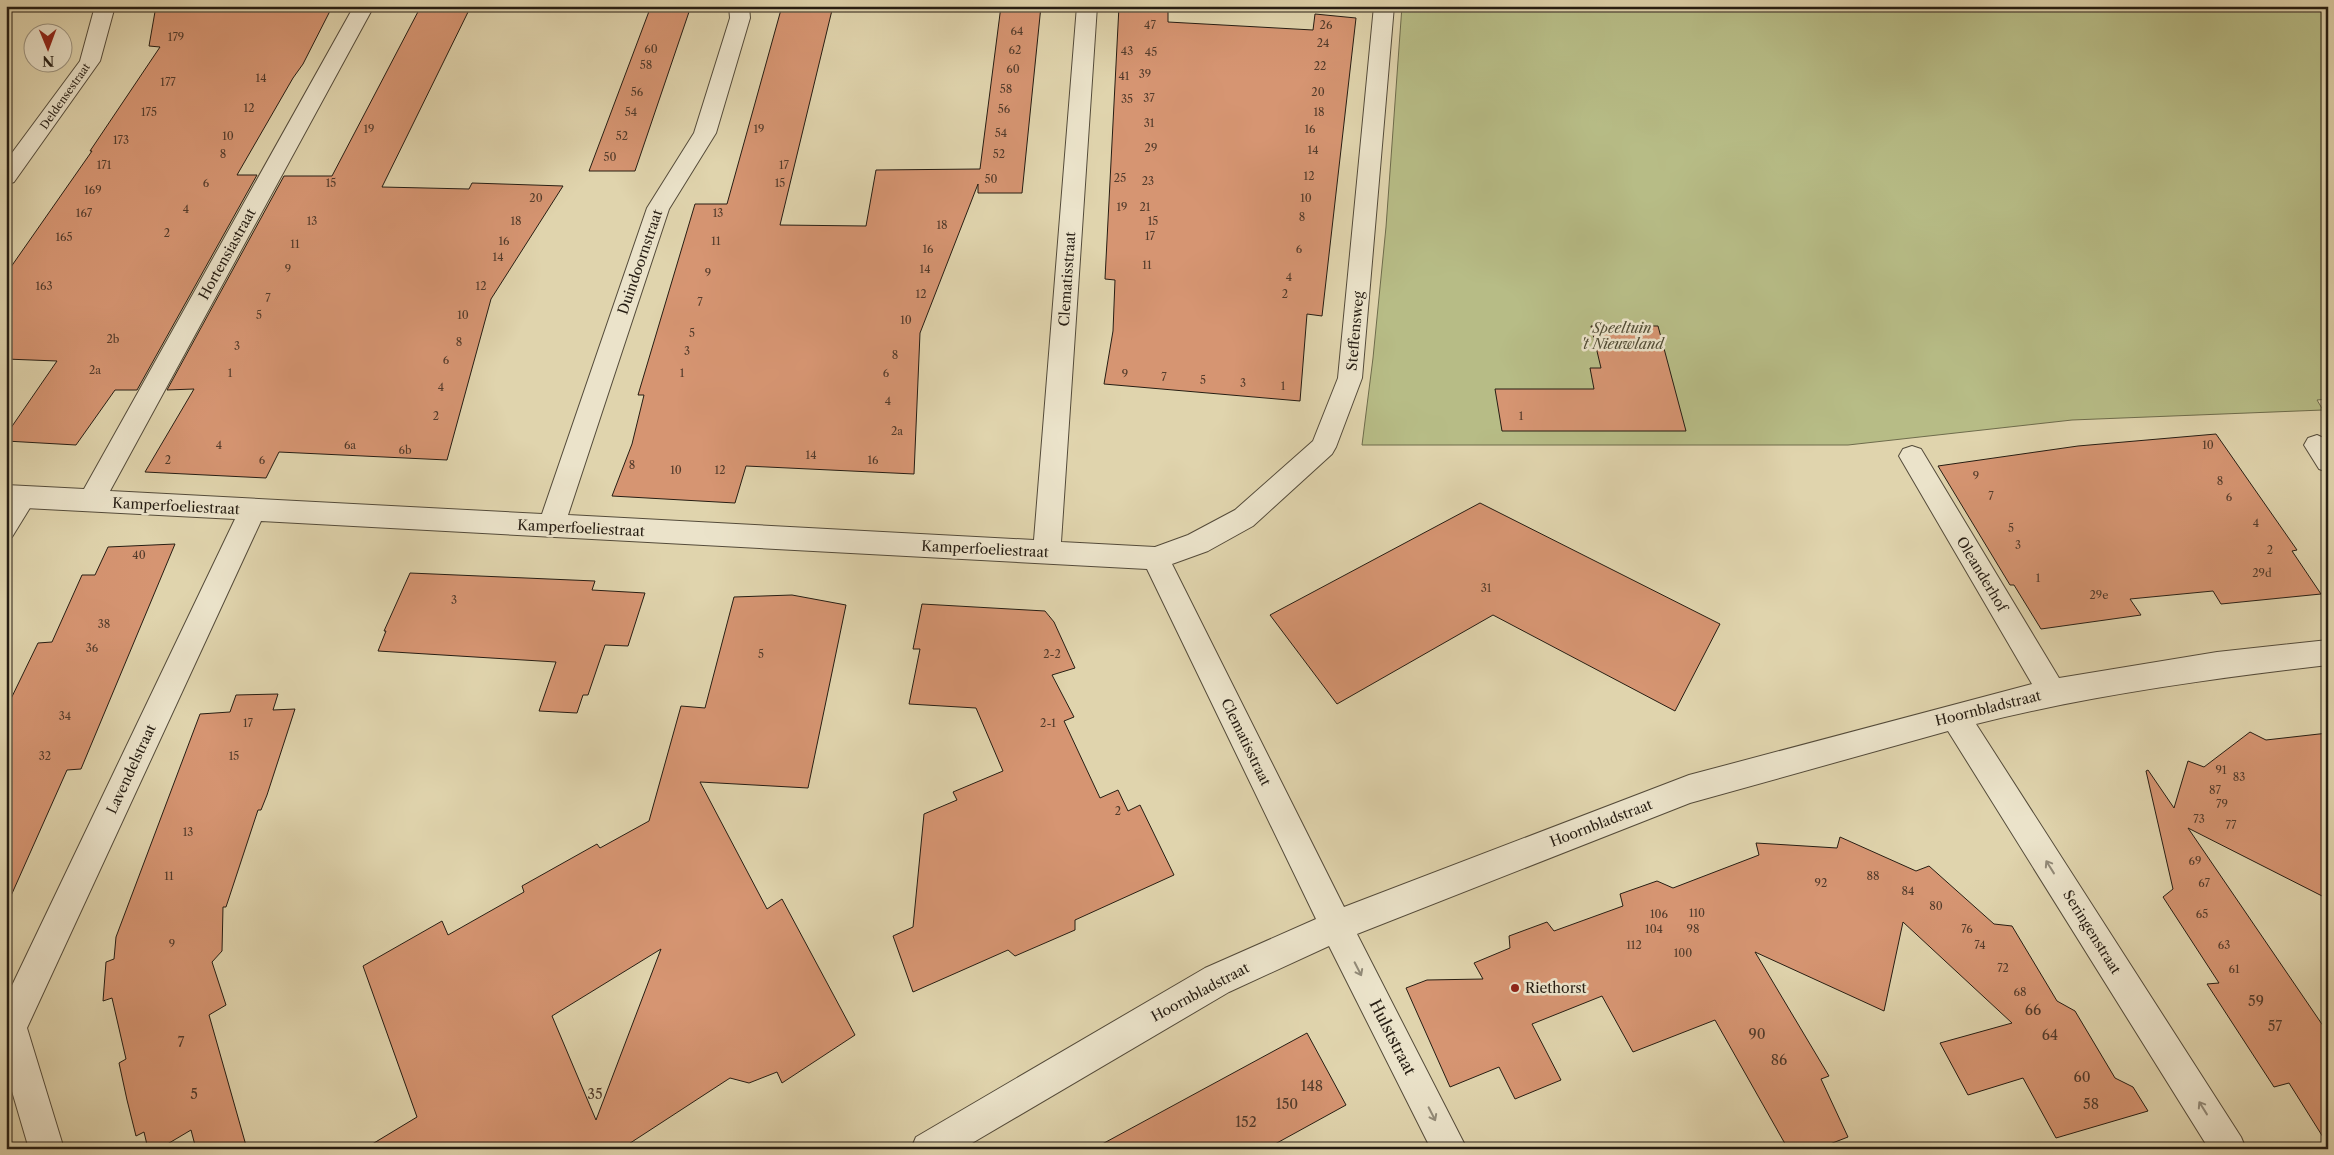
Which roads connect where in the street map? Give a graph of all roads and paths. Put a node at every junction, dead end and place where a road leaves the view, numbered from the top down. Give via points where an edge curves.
1 (105, 6) edge
2 (364, 6) edge
3 (738, 6) edge
4 (1087, 6) edge
5 (1384, 6) edge
6 (6, 177) edge
7 (1912, 456) dead end
8 (16, 497) edge
9 (91, 501) junction
10 (253, 510) junction
11 (551, 526) junction
12 (6, 532) edge
13 (1047, 553) junction
14 (1155, 558) junction
15 (2328, 652) edge
16 (2052, 692) junction
17 (1955, 716) junction
18 (1336, 926) junction
19 (8, 1032) edge
20 (47, 1149) edge
21 (928, 1149) edge
22 (1450, 1149) edge
23 (2229, 1149) edge

1 - 6 street, Deldensestraat via 86,70
2 - 9 street, Hortensiastraat
3 - 11 street, Duindoornstraat via 740,18 705,133 658,208
4 - 13 street, Clematisstraat
5 - 14 street, Steffensweg via 1350,378 1323,447 1244,518 1198,542
7 - 16 street, Oleanderhof
8 - 9 street, Kamperfoeliestraat
8 - 12 lane
9 - 10 street, Kamperfoeliestraat
10 - 11 street, Kamperfoeliestraat
10 - 19 street, Lavendelstraat
11 - 13 street, Kamperfoeliestraat
13 - 14 street, Kamperfoeliestraat
14 - 18 street, Clematisstraat
15 - 16 street, Hoornbladstraat via 2217,665
16 - 17 street, Hoornbladstraat
17 - 18 street, Hoornbladstraat via 1690,789
23 -> 17 street, Seringenstraat
18 - 21 street, Hoornbladstraat via 1216,980
18 -> 22 street, Hulststraat
19 - 20 street, Lavendelstraat

